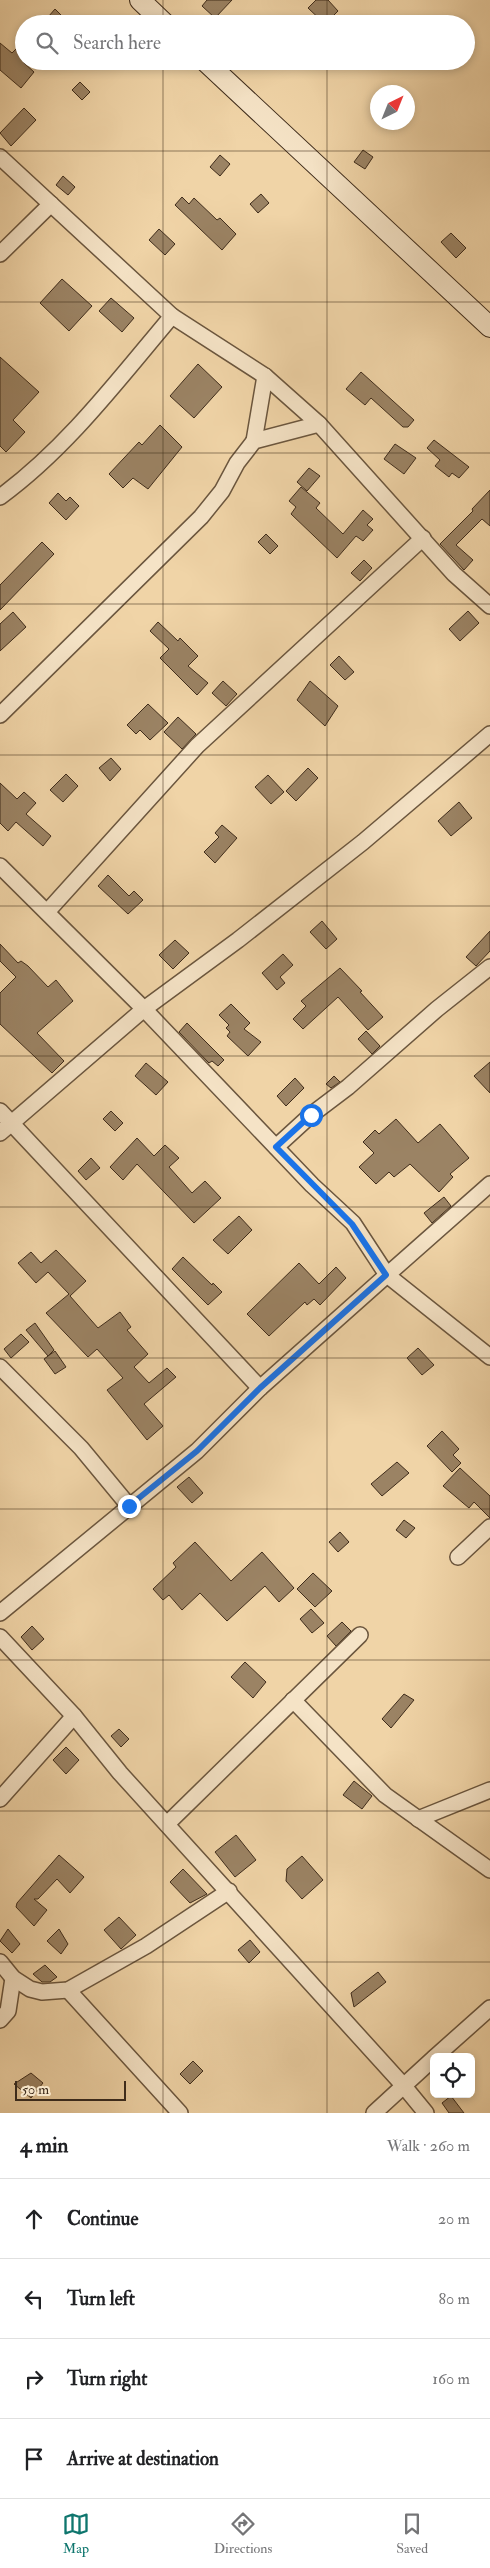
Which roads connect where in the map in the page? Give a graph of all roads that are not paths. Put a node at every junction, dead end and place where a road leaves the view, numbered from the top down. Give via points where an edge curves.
1 (140, 0) edge
2 (156, 15) edge
3 (216, 70) edge
4 (0, 157) edge
5 (51, 204) junction
6 (0, 254) edge
7 (172, 316) junction
8 (490, 327) edge
9 (266, 376) junction
10 (319, 424) junction
11 (254, 441) junction
12 (0, 498) edge
13 (423, 538) junction
14 (490, 606) edge
15 (0, 715) edge
16 (490, 734) edge
17 (0, 866) edge
18 (47, 912) junction
19 (490, 967) edge
20 (144, 1009) junction
21 (0, 1111) edge
22 (6, 1128) edge
23 (276, 1147) junction
24 (490, 1184) edge
25 (386, 1275) junction
26 (490, 1357) edge
27 (0, 1367) edge
28 (260, 1388) junction
29 (129, 1506) junction
30 (490, 1527) edge
31 (458, 1557) dead end
32 (0, 1613) edge
33 (360, 1635) dead end
34 (0, 1636) edge
35 (293, 1700) junction
36 (74, 1716) junction
37 (490, 1790) edge
38 (0, 1799) edge
39 (418, 1819) junction
40 (167, 1824) junction
41 (490, 1870) edge
42 (229, 1891) junction
43 (0, 1962) edge
44 (13, 1978) junction
45 (68, 1990) junction
46 (490, 2008) edge
47 (0, 2020) edge
48 (439, 2053) edge
49 (430, 2061) edge
50 (403, 2085) junction
51 (180, 2113) edge
52 (374, 2113) edge
53 (426, 2113) edge

1 - 2 street
3 - 8 street
4 - 5 street
5 - 6 street
5 - 7 street
7 - 9 street
7 - 12 street via 75,430 30,475
9 - 10 street
9 - 11 street
10 - 11 street
10 - 13 street
11 - 15 street via 222,491 200,517
13 - 14 street via 454,574
13 - 18 street via 196,746
16 - 20 street via 356,848
17 - 18 street
18 - 20 street
19 - 23 street
20 - 22 street
20 - 23 street
21 - 22 street
22 - 28 street
23 - 25 street via 352,1224
24 - 25 street
25 - 26 street
25 - 28 street
27 - 29 street via 81,1448
28 - 29 street via 197,1451
29 - 32 street
30 - 31 street
33 - 35 street
34 - 36 street
35 - 39 street via 385,1795
35 - 40 street
36 - 38 street
36 - 40 street
37 - 39 street
39 - 41 street
40 - 42 street
42 - 45 street via 146,1946
42 - 50 street
43 - 44 street
44 - 45 street via 30,1989 42,1992
44 - 47 street via 8,2011
45 - 51 street
46 - 48 street
49 - 50 street
50 - 52 street
50 - 53 street

